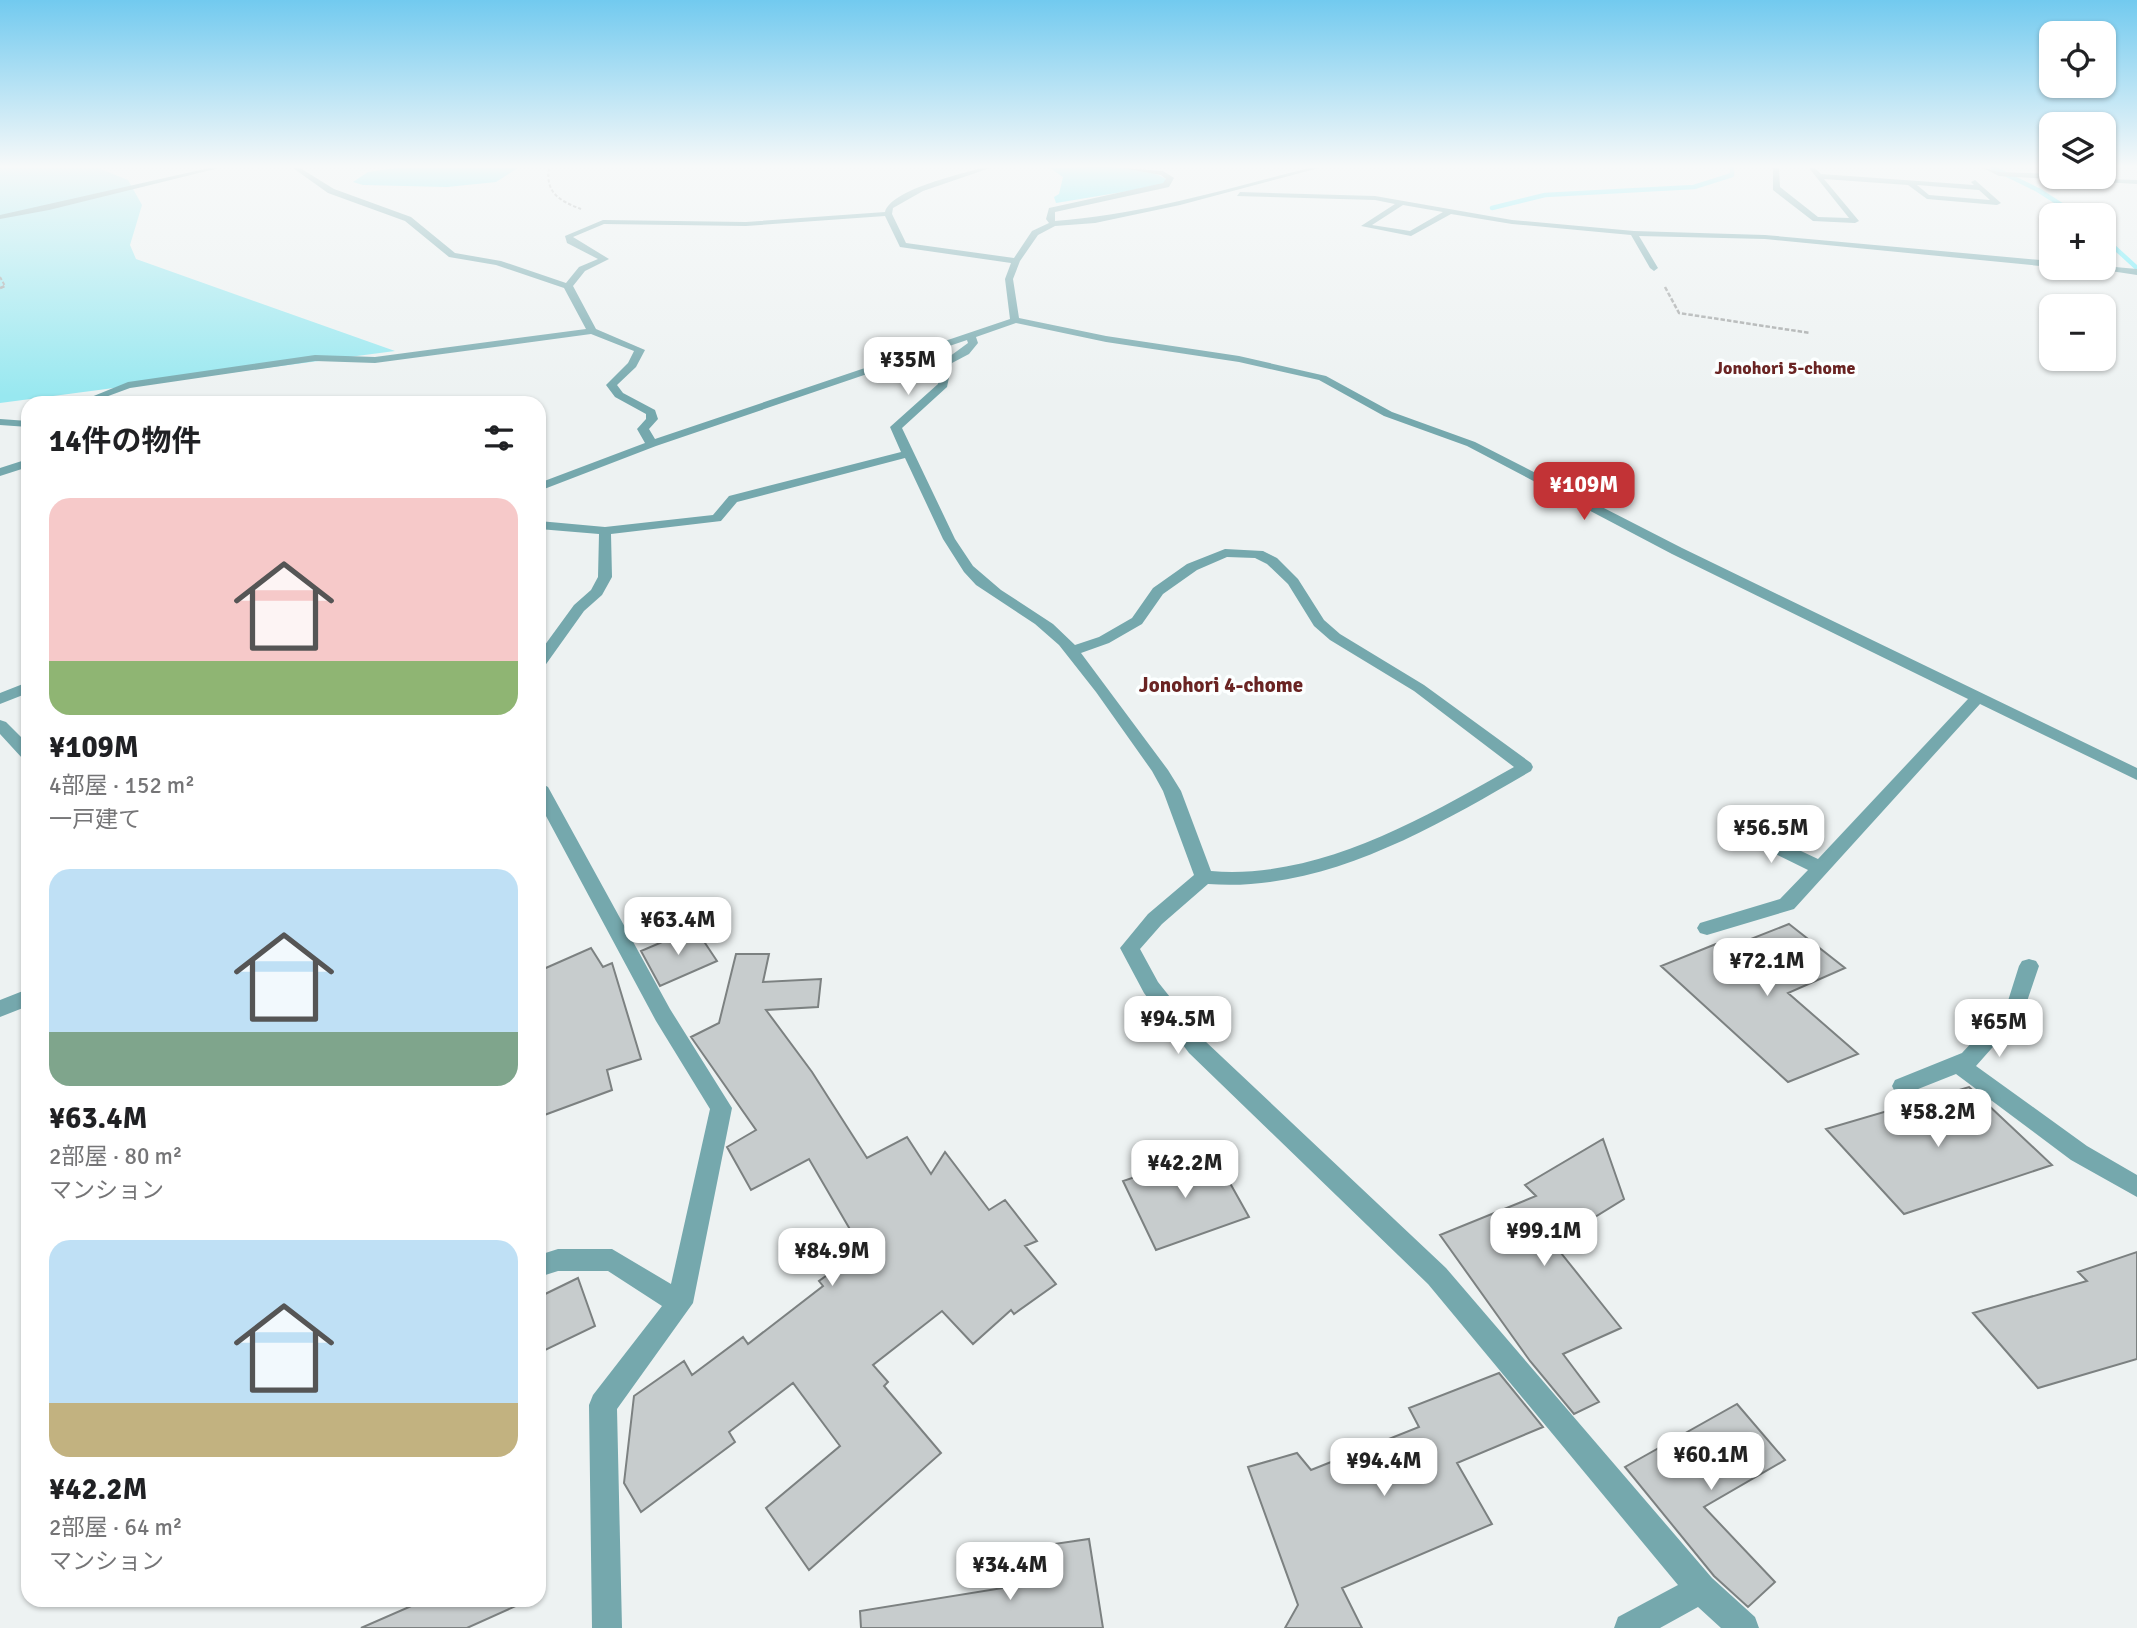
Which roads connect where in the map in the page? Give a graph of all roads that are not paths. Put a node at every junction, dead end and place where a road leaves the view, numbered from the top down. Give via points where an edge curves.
1 (439, 244) edge
2 (577, 244) edge
3 (903, 244) edge
4 (1028, 244) edge
5 (1640, 244) edge
6 (1880, 244) edge
7 (1016, 261) junction
8 (2039, 263) edge
9 (1654, 268) road end
10 (2116, 271) edge
11 (2135, 273) edge
12 (568, 286) junction
13 (1015, 320) junction
14 (592, 331) junction
15 (970, 334) junction
16 (100, 396) edge
17 (0, 422) edge
18 (21, 424) edge
19 (652, 444) junction
20 (910, 453) junction
21 (21, 465) edge
22 (0, 472) edge
23 (546, 484) edge
24 (546, 526) edge
25 (605, 531) junction
26 (1072, 651) junction
27 (546, 654) edge
28 (21, 690) edge
29 (1978, 698) junction
30 (0, 699) edge
31 (0, 725) edge
32 (21, 747) edge
33 (2137, 775) edge
34 (546, 801) edge
35 (1737, 828) dead end
36 (1821, 868) junction
37 (1204, 877) junction
38 (1707, 928) dead end
39 (2029, 966) dead end
40 (21, 1000) edge
41 (0, 1009) edge
42 (1958, 1064) junction
43 (1903, 1086) dead end
44 (2137, 1186) edge
45 (546, 1264) edge
46 (680, 1303) junction
47 (1701, 1589) junction
48 (607, 1628) edge
49 (1629, 1628) edge
50 (1744, 1628) edge

1 - 12 street via 452,255 498,263
2 - 12 street via 605,259 574,275
3 - 7 street
4 - 7 street
5 - 9 street
6 - 8 street
7 - 13 street via 1009,279
10 - 11 street
12 - 14 street
13 - 15 street
13 - 29 street via 1322,378 1388,414 1471,444
14 - 16 street via 375,360 303,360 128,385
14 - 19 street via 640,350 611,385 619,395 651,412 652,419 643,429
15 - 19 street
15 - 20 street via 973,343 947,362 937,393 896,427
17 - 18 street
19 - 23 street
20 - 25 street via 733,499 717,518
20 - 26 street via 938,520 962,560 994,592 1046,624
21 - 22 street
24 - 25 street
25 - 27 street via 605,578
26 - 37 street via 1160,770
26 - 37 street via 1137,621 1158,591 1192,567 1225,553 1258,554 1293,582 1319,623 1335,637 1419,688 1525,767 1434,818 1323,863 1245,879
28 - 30 street
29 - 33 street
29 - 36 street
31 - 32 street
34 - 46 street via 663,1015 721,1108
35 - 36 street
36 - 38 street via 1787,904
37 - 47 street via 1155,919 1130,948 1169,1014 1437,1276
39 - 42 street via 2016,1007 1970,1059
40 - 41 street
42 - 43 street
42 - 44 street via 2078,1153
45 - 46 street via 612,1260
46 - 48 street via 603,1405
47 - 49 street
47 - 50 street

